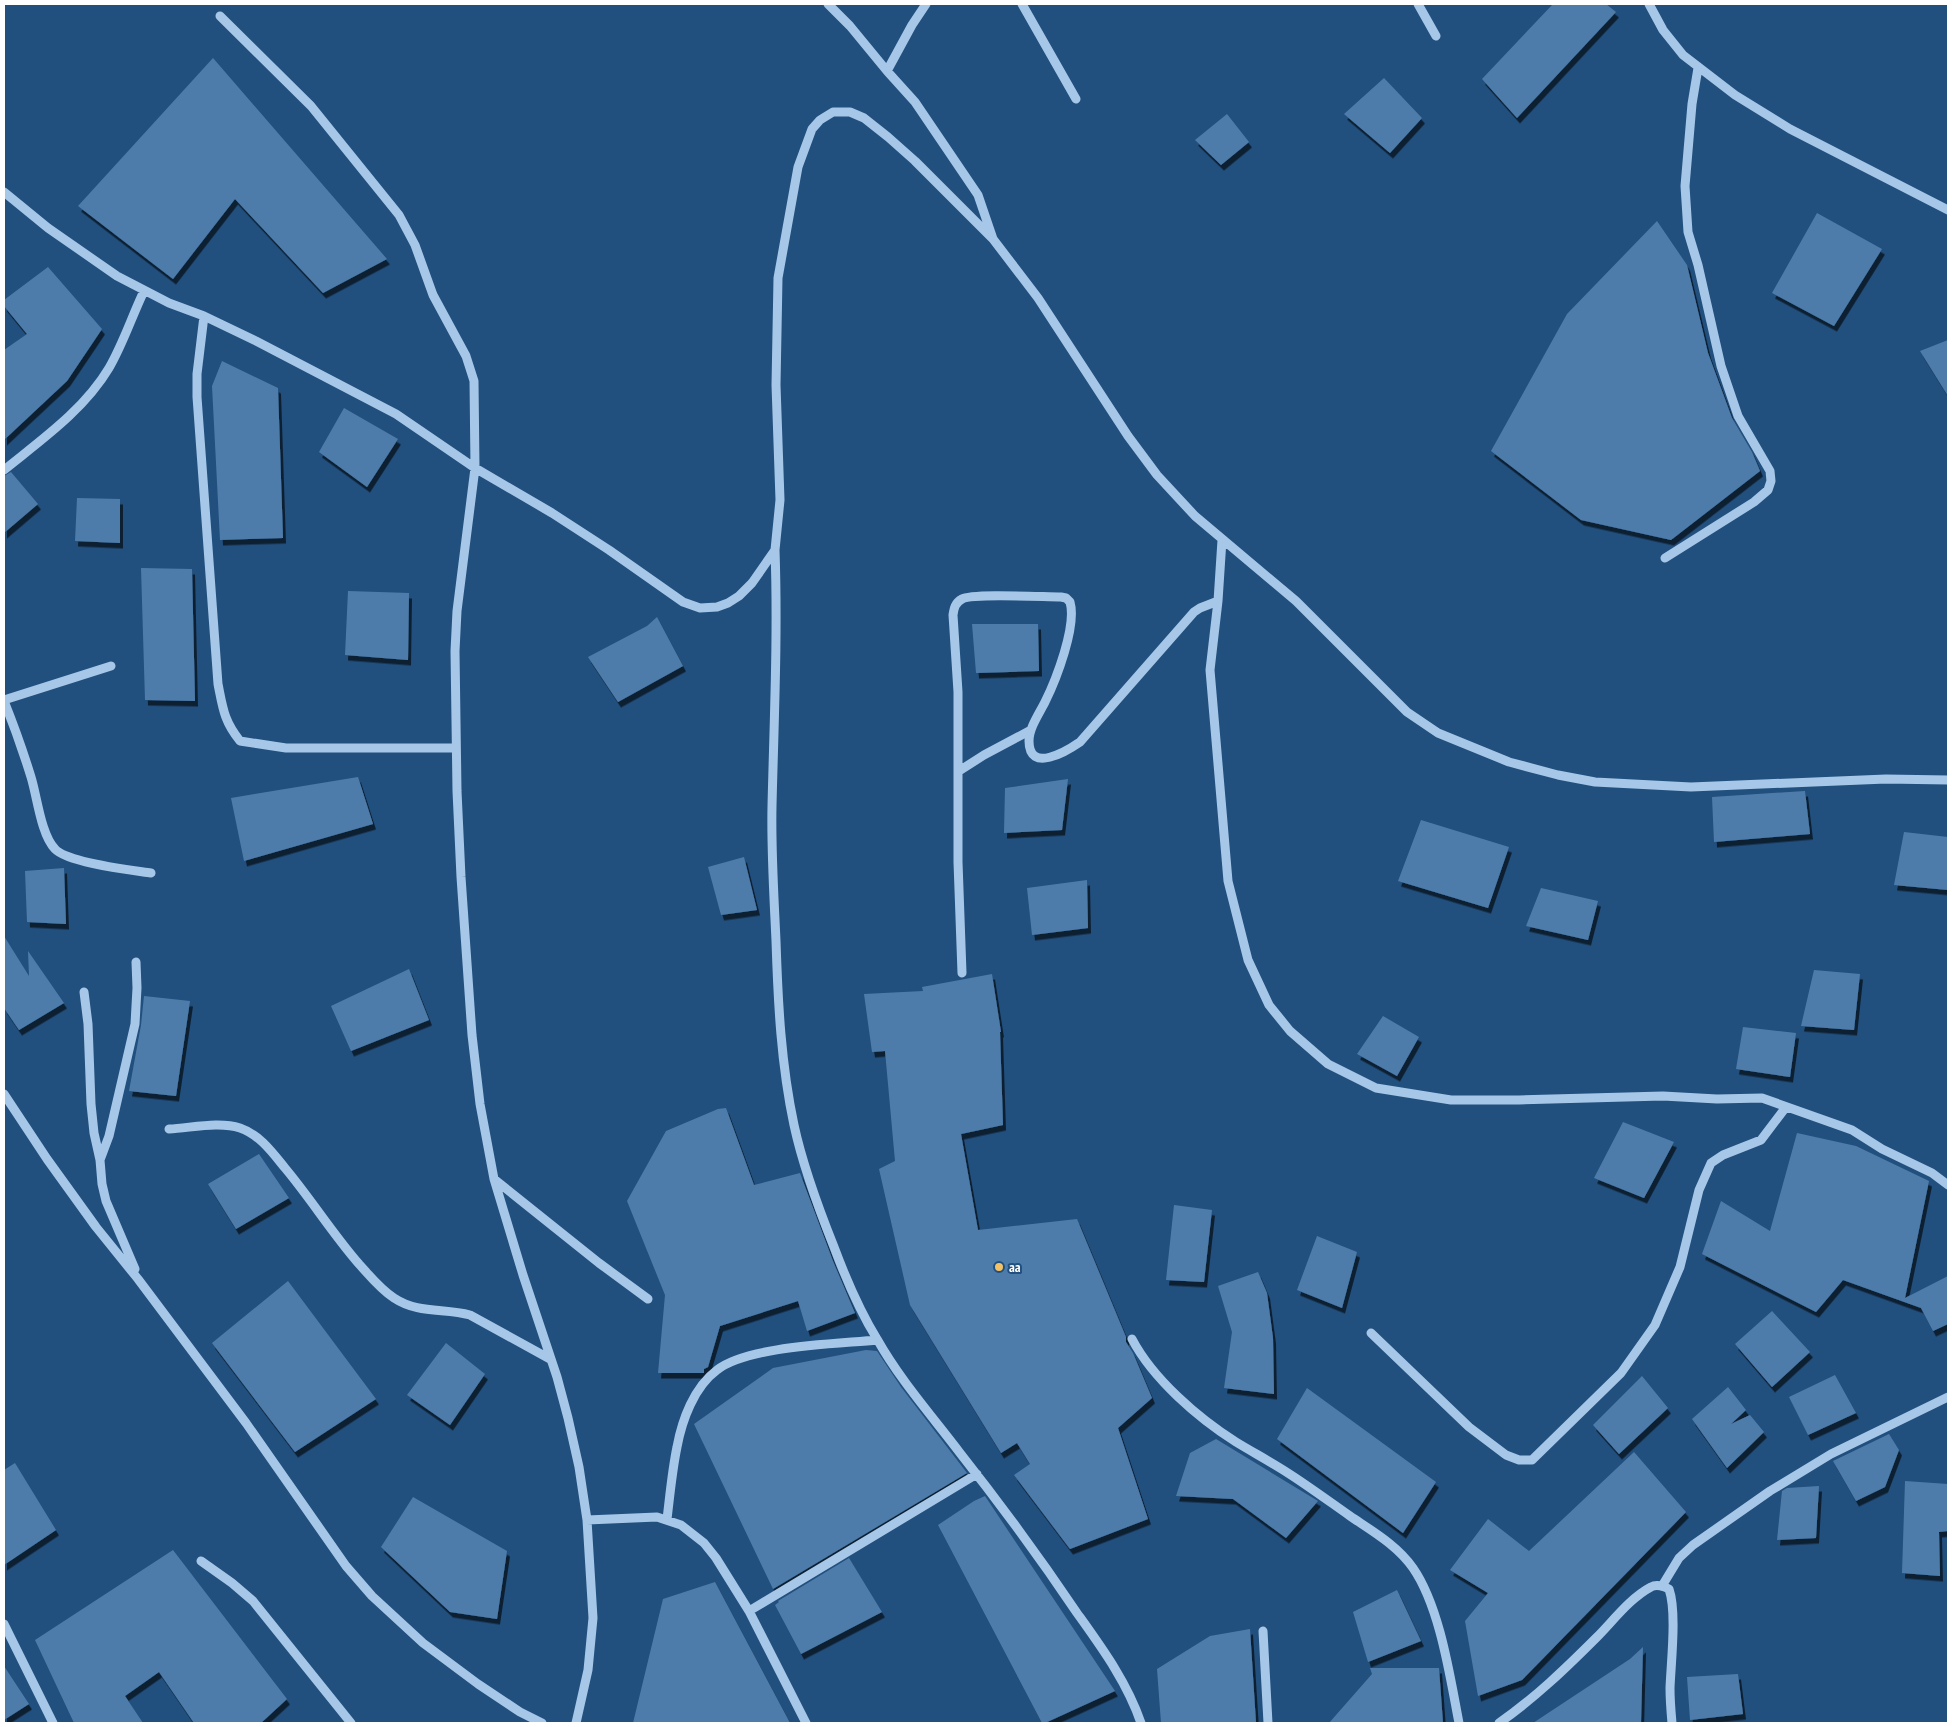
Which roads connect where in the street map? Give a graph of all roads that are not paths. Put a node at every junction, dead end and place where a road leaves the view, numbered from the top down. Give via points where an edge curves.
1 (828, 4) edge
2 (926, 4) edge
3 (1022, 4) edge
4 (1418, 4) edge
5 (1650, 4) edge
6 (220, 16) dead end
7 (1436, 36) dead end
8 (1698, 68) junction
9 (887, 71) junction
10 (1076, 99) dead end
11 (4, 192) edge
12 (1948, 210) edge
13 (993, 239) junction
14 (144, 290) junction
15 (204, 316) junction
16 (475, 468) junction
17 (4, 470) edge
18 (1222, 540) junction
19 (775, 550) junction
20 (1665, 558) dead end
21 (1218, 601) junction
22 (111, 666) dead end
23 (4, 701) edge
24 (1031, 730) junction
25 (456, 748) junction
26 (959, 771) junction
27 (1948, 780) edge
28 (151, 873) dead end
29 (136, 962) dead end
30 (962, 973) dead end
31 (84, 992) dead end
32 (4, 1094) edge
33 (1786, 1107) junction
34 (169, 1129) dead end
35 (100, 1160) junction
36 (494, 1179) junction
37 (1948, 1185) edge
38 (138, 1279) junction
39 (648, 1299) dead end
40 (1371, 1333) dead end
41 (1132, 1339) dead end
42 (877, 1340) junction
43 (550, 1359) junction
44 (1948, 1397) edge
45 (977, 1474) junction
46 (667, 1519) junction
47 (587, 1520) junction
48 (201, 1561) dead end
49 (1662, 1586) junction
50 (749, 1611) junction
51 (4, 1624) edge
52 (1263, 1631) dead end
53 (53, 1723) edge
54 (350, 1723) edge
55 (542, 1723) edge
56 (576, 1723) edge
57 (806, 1723) edge
58 (1141, 1723) edge
59 (1268, 1723) edge
60 (1459, 1723) edge
61 (1499, 1723) edge
62 (1672, 1723) edge

1 - 9 street via 864,41
2 - 9 street
3 - 10 street
4 - 7 street
5 - 8 street via 1664,30
6 - 16 street via 311,106 394,207 410,232 433,295 471,370 475,398
8 - 12 street via 1790,129
8 - 20 street via 1685,186 1688,232 1721,366 1738,416 1770,471 1771,481 1768,490 1754,502
9 - 13 street via 915,102 978,195
11 - 14 street via 87,256
13 - 18 street via 1038,298 1157,475
13 - 19 street via 915,161 864,118 850,112 833,112 812,129 798,166 778,278 776,385 780,500
14 - 15 street
14 - 17 street via 109,368 89,395
15 - 16 street via 396,414
15 - 25 street via 197,374 198,431 218,684 229,728 240,741 286,748
16 - 19 street via 568,524 682,602 700,608 717,607 739,596
16 - 25 street via 455,651
18 - 21 street
18 - 27 street via 1296,601 1408,712 1438,733 1510,762 1595,782 1636,785 1691,787 1886,779
19 - 42 street via 772,851 779,1015 785,1075 794,1128 808,1179 859,1308
21 - 24 street via 1194,612 1080,742 1066,752 1054,757 1034,756 1029,740
21 - 33 street via 1210,670 1228,881 1252,969 1269,1005 1302,1042 1328,1064 1376,1088 1451,1100 1663,1096 1762,1098
22 - 23 street
23 - 28 street via 55,850 81,861
24 - 26 street
24 - 26 street via 1058,672 1069,630 1070,602 1061,597 960,600 954,606 953,616
25 - 36 street via 472,1035 480,1104
26 - 30 street
29 - 35 street via 135,1024 109,1136
31 - 35 street via 92,1112
32 - 38 street via 96,1227
33 - 37 street via 1852,1130
33 - 40 street via 1761,1140 1723,1155 1711,1164 1699,1190 1680,1267 1655,1325 1621,1373 1532,1460 1506,1455 1468,1427
34 - 43 street via 223,1126 239,1128 254,1135 274,1154 350,1254 385,1291 420,1310 470,1315
35 - 38 street via 106,1201
36 - 39 street
36 - 43 street
38 - 55 street via 246,1423 346,1566 372,1596 450,1665
41 - 60 street via 1139,1353 1166,1384 1211,1424 1376,1533 1405,1558 1428,1598 1446,1660
42 - 45 street
42 - 46 street via 748,1355 716,1370 692,1402 684,1422 677,1446
43 - 47 street via 568,1418
44 - 49 street via 1831,1454 1770,1491 1693,1544 1679,1558
45 - 50 street
45 - 58 street via 1120,1675
46 - 47 street via 647,1516
46 - 50 street via 681,1525 704,1543
47 - 56 street via 593,1618 588,1670
48 - 54 street via 253,1601
49 - 61 street via 1651,1587 1635,1599 1553,1680
49 - 62 street via 1669,1589 1672,1604
50 - 57 street
51 - 53 street
52 - 59 street

